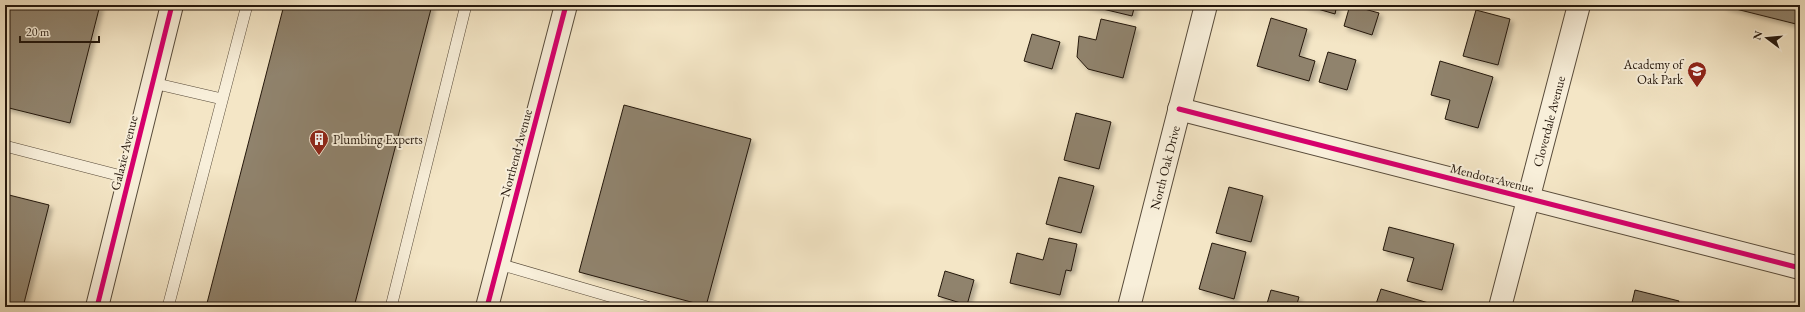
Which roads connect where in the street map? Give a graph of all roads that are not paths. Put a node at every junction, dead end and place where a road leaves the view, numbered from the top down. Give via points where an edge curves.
1 (172, 5) edge
2 (247, 5) edge
3 (466, 5) edge
4 (566, 5) edge
5 (1206, 5) edge
6 (1579, 5) edge
7 (153, 83) junction
8 (222, 99) junction
9 (1179, 109) junction
10 (5, 146) edge
11 (129, 178) junction
12 (1528, 199) junction
13 (498, 264) junction
14 (1800, 268) edge
15 (97, 307) edge
16 (168, 307) edge
17 (391, 307) edge
18 (487, 307) edge
19 (647, 307) edge
20 (1129, 307) edge
21 (1500, 307) edge

1 - 7 street, Galaxie Avenue
2 - 8 lane
3 - 17 lane
4 - 13 street, Northend Avenue
5 - 9 street, North Oak Drive
6 - 12 street, Cloverdale Avenue
7 - 8 lane
7 - 11 street, Galaxie Avenue
8 - 16 lane
9 - 12 street, Mendota Avenue
9 - 20 street, North Oak Drive
10 - 11 lane
11 - 15 street, Galaxie Avenue
12 - 14 street, Mendota Avenue
12 - 21 street, Cloverdale Avenue
13 - 18 street, Northend Avenue
13 - 19 lane

